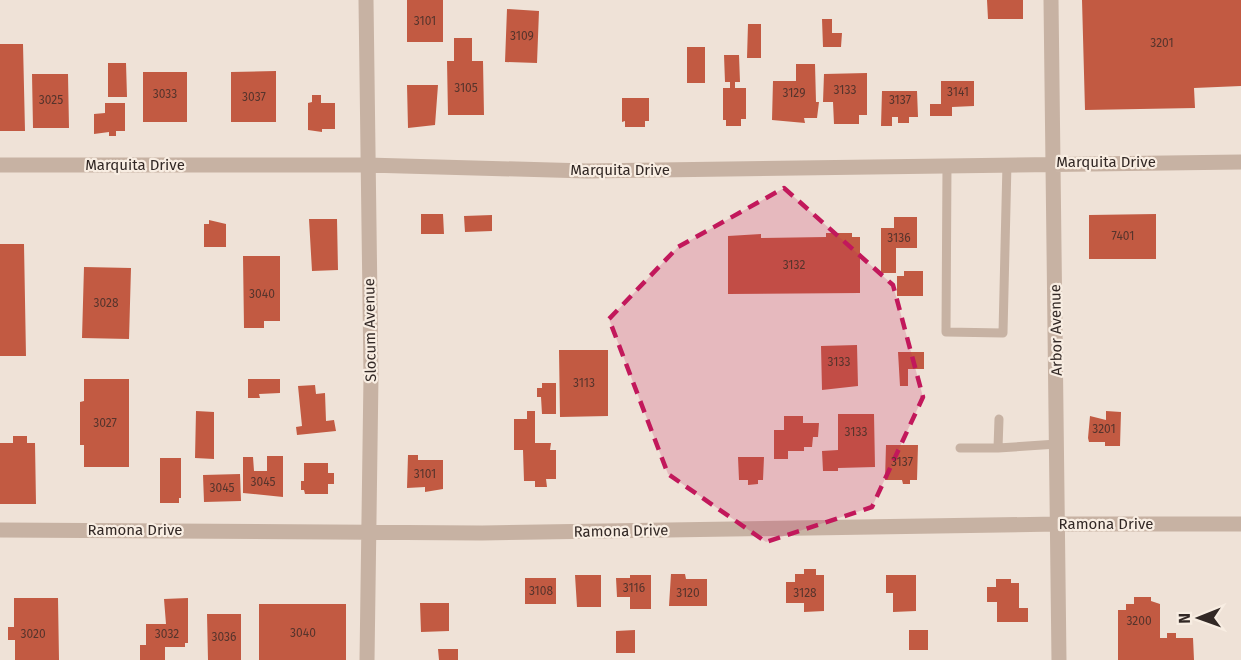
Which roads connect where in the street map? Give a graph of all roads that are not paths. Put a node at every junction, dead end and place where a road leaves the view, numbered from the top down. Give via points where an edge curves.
1 (366, 0) edge
2 (1051, 0) edge
3 (1241, 162) edge
4 (1053, 163) junction
5 (1007, 164) junction
6 (0, 165) edge
7 (367, 165) junction
8 (947, 165) junction
9 (999, 419) dead end
10 (1057, 444) junction
11 (960, 448) dead end
12 (998, 448) junction
13 (1058, 524) junction
14 (1241, 525) edge
15 (0, 530) edge
16 (370, 532) junction
17 (367, 660) edge
18 (1059, 660) edge

1 - 7 street, Slocum Avenue
2 - 4 street, Arbor Avenue
3 - 4 street, Marquita Drive
4 - 5 street, Marquita Drive
4 - 10 street, Arbor Avenue
5 - 8 street, Marquita Drive
5 - 8 lane via 1003,333 946,332
6 - 7 street, Marquita Drive
7 - 8 street, Marquita Drive via 587,171
7 - 16 street, Slocum Avenue via 372,376
9 - 12 lane
10 - 12 lane
10 - 13 street, Arbor Avenue
11 - 12 lane
13 - 14 street, Ramona Drive
13 - 16 street, Ramona Drive
13 - 18 street, Arbor Avenue
15 - 16 street, Ramona Drive
16 - 17 street, Slocum Avenue

